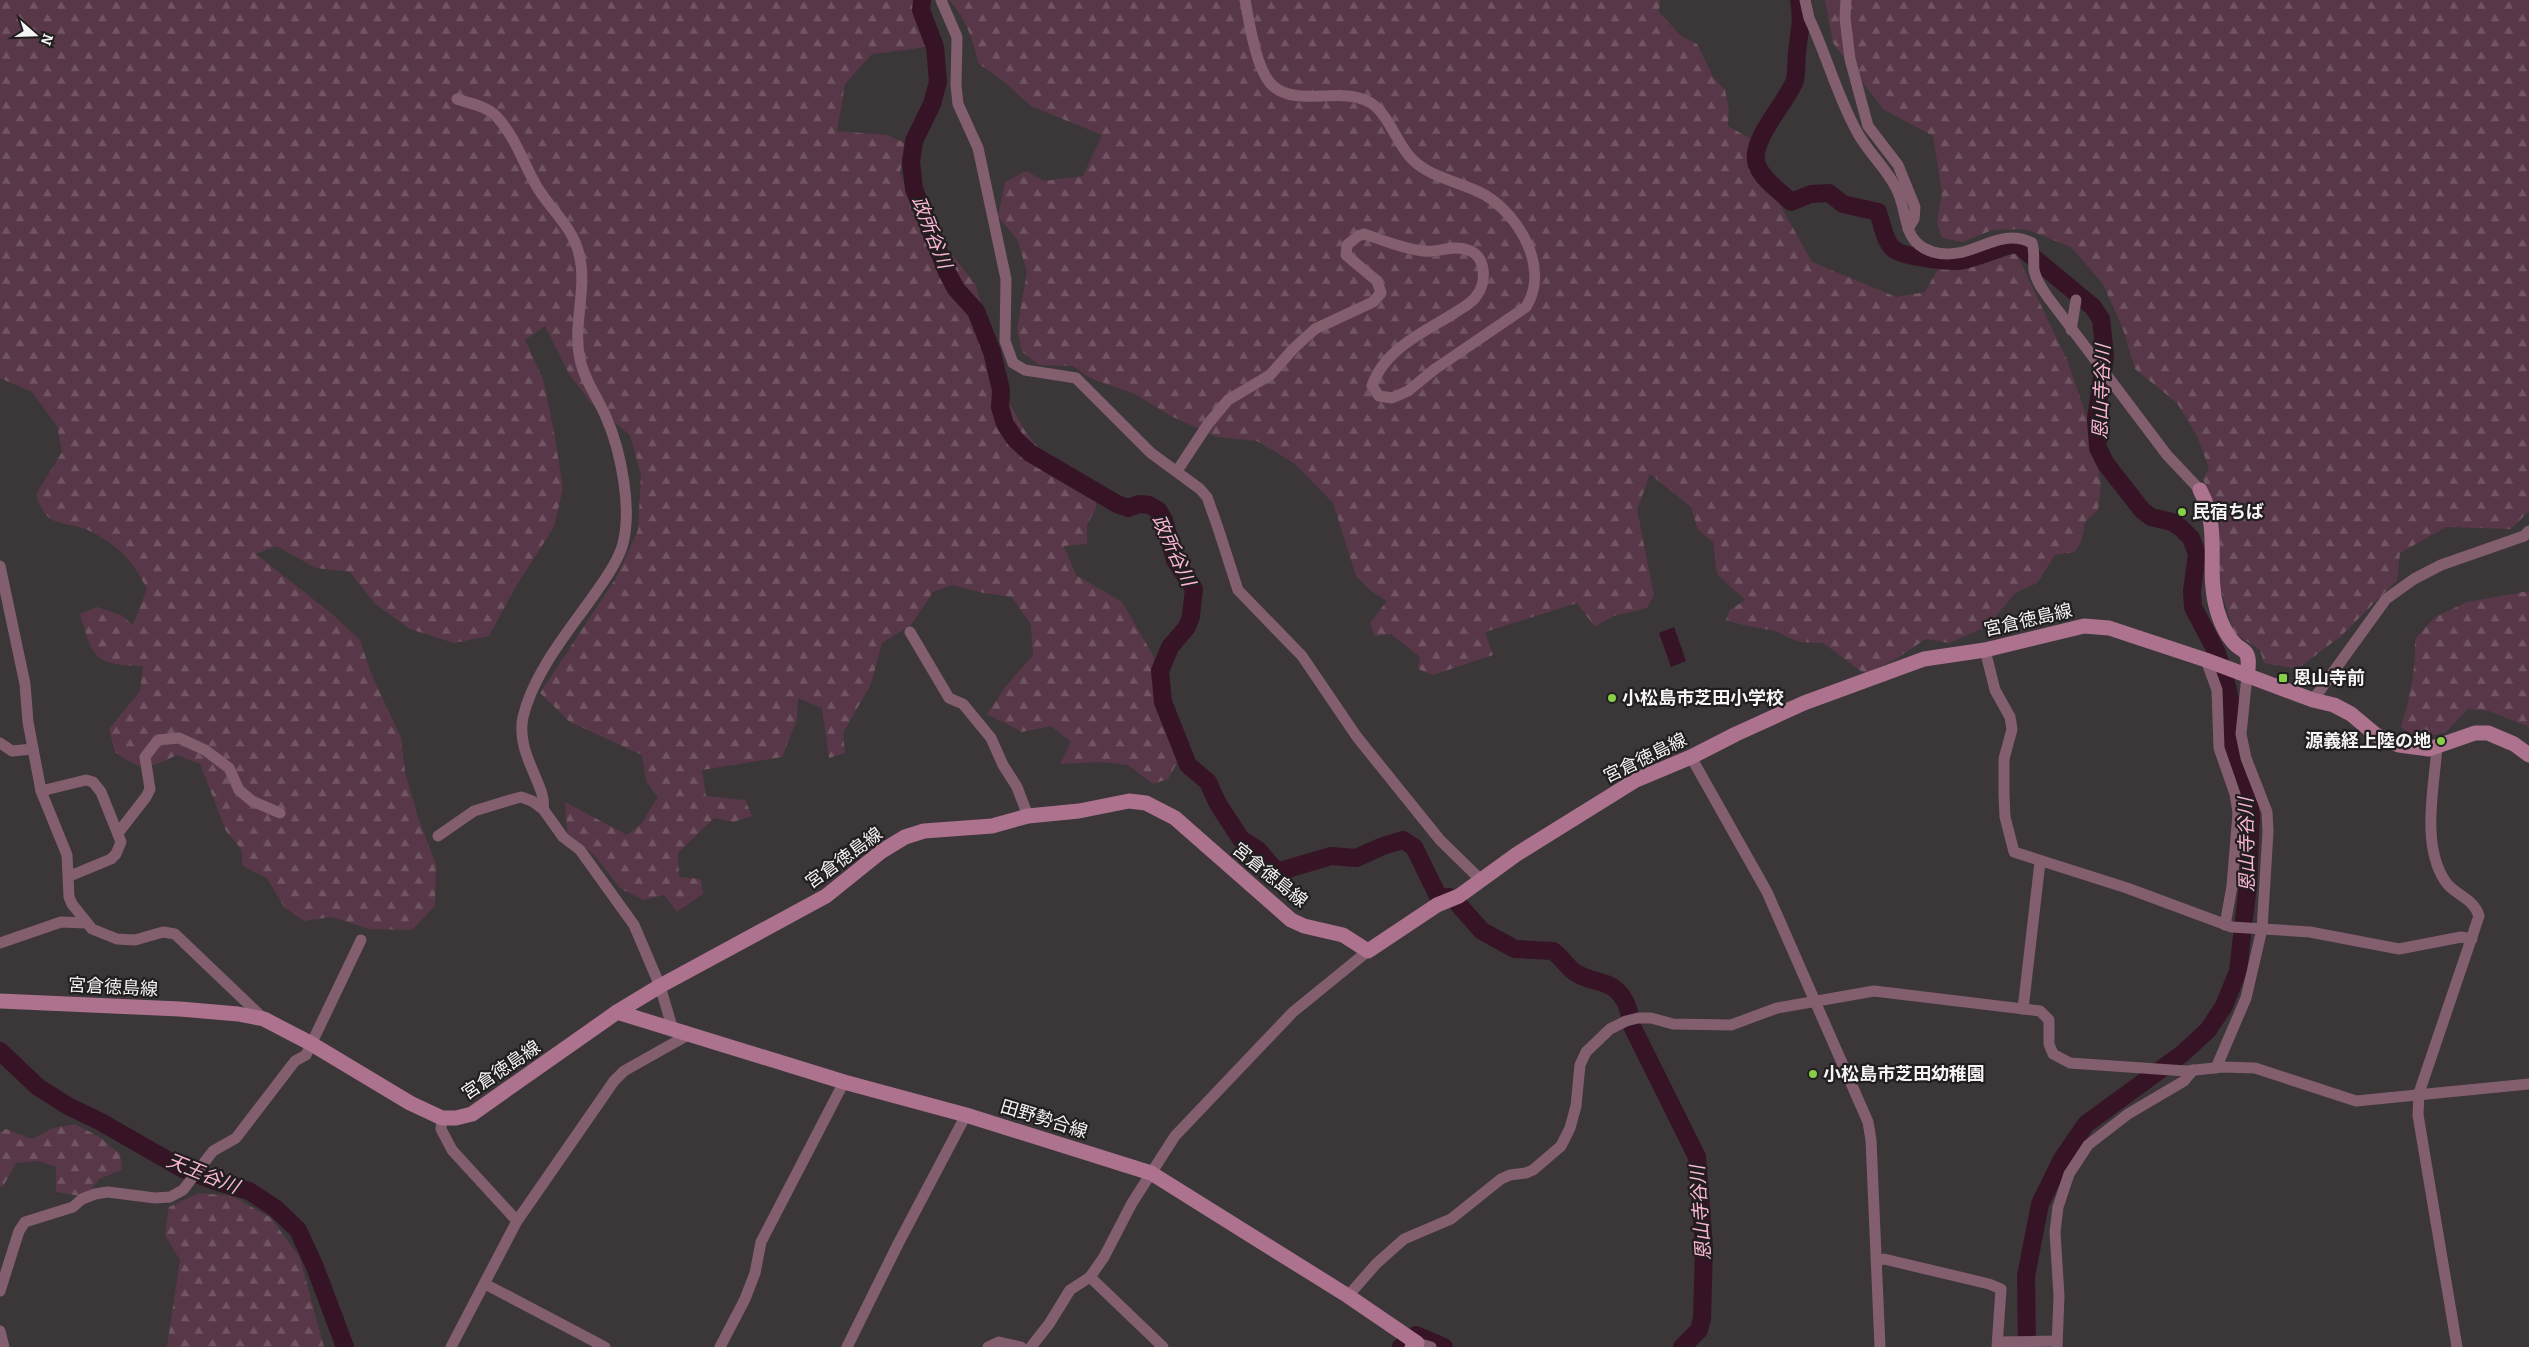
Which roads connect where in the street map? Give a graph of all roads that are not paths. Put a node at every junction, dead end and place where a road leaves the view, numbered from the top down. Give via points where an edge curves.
1 (941, 0) edge
2 (1245, 0) edge
3 (1805, 0) edge
4 (1846, 0) edge
5 (457, 99) dead end
6 (1908, 229) junction
7 (2076, 300) dead end
8 (2071, 330) junction
9 (1177, 471) junction
10 (2200, 490) joint
11 (2529, 531) edge
12 (0, 566) edge
13 (910, 632) dead end
14 (1985, 650) junction
15 (2209, 661) junction
16 (2240, 673) junction
17 (2313, 700) junction
18 (0, 742) edge
19 (2437, 747) junction
20 (33, 749) junction
21 (2529, 756) edge
22 (1691, 757) junction
23 (41, 791) junction
24 (543, 809) junction
25 (280, 813) dead end
26 (1028, 816) junction
27 (118, 833) junction
28 (438, 836) dead end
29 (2040, 862) junction
30 (70, 876) junction
31 (1481, 880) junction
32 (86, 923) junction
33 (2229, 926) junction
34 (2257, 929) junction
35 (2472, 939) junction
36 (361, 940) dead end
37 (0, 943) edge
38 (1368, 951) junction
39 (660, 986) junction
40 (0, 1001) edge
41 (1816, 1002) junction
42 (2023, 1009) junction
43 (617, 1012) junction
44 (264, 1019) junction
45 (673, 1030) junction
46 (688, 1035) junction
47 (310, 1044) junction
48 (2216, 1068) junction
49 (2189, 1071) junction
50 (844, 1082) junction
51 (2529, 1084) edge
52 (2419, 1093) junction
53 (966, 1115) junction
54 (442, 1118) junction
55 (1151, 1173) junction
56 (517, 1221) junction
57 (1877, 1261) junction
58 (1090, 1276) junction
59 (485, 1284) junction
60 (0, 1291) edge
61 (1348, 1296) junction
62 (0, 1331) edge
63 (2055, 1343) edge
64 (2000, 1344) edge
65 (1420, 1346) edge
66 (4, 1347) edge
67 (451, 1347) edge
68 (605, 1347) edge
69 (720, 1347) edge
70 (847, 1347) edge
71 (988, 1347) edge
72 (1021, 1347) edge
73 (1031, 1347) edge
74 (1162, 1347) edge
75 (1880, 1347) edge
76 (2457, 1347) edge

1 - 9 street via 957,37 958,104 978,148 1006,280 1005,341 1013,363 1025,370 1076,378 1151,453
2 - 9 street via 1262,69 1271,84 1296,95 1350,94 1371,103 1411,158 1424,168 1487,196 1509,216 1523,235 1535,270 1532,297 1526,307 1408,391 1392,398 1379,396 1372,386 1378,370 1418,334 1469,303 1478,295 1485,277 1483,265 1471,250 1452,246 1426,252 1364,234 1358,236 1347,245 1346,255 1376,281 1381,293 1373,302 1315,328 1270,375 1228,400
3 - 6 street via 1809,18 1855,129 1897,190
4 - 6 street via 1850,59 1868,126 1898,165 1915,207 1914,219
5 - 24 street via 485,108 496,116 519,147 539,190 568,226 579,255 582,294 579,358 606,416 619,451 624,479 622,547 607,577 537,680 523,718 523,744 545,800
6 - 8 street via 1914,241 1927,250 1942,254 1961,254 2004,237 2020,237 2032,243 2037,282
7 - 8 street
8 - 10 street via 2167,456
9 - 31 street via 1200,488 1206,497 1238,590 1302,656 1357,736 1440,840
10 - 16 main road via 2209,506 2212,522 2211,576 2221,624 2228,636 2246,652 2248,668
11 - 17 street via 2524,536 2441,565 2386,599
12 - 20 street via 25,684
13 - 26 street via 949,698 963,704 991,738
14 - 15 main road, 宮倉徳島線 via 2094,625
14 - 22 main road, 宮倉徳島線 via 1924,660 1804,703
14 - 29 street via 1995,690 2010,717 2012,729 2004,759 2005,817 2011,846 2014,852
15 - 16 main road, 宮倉徳島線
15 - 33 street via 2217,690 2219,748 2235,794 2238,814
16 - 17 main road, 宮倉徳島線
16 - 34 street via 2241,734 2246,758 2267,812 2268,832
17 - 19 main road, 宮倉徳島線 via 2334,705 2351,714 2376,735 2399,746
18 - 20 street via 12,751
19 - 21 main road, 宮倉徳島線 via 2475,733 2488,733 2514,744
19 - 35 street via 2432,809 2433,851 2446,883 2478,910 2479,922
20 - 23 street
22 - 31 main road, 宮倉徳島線 via 1636,780
22 - 41 street via 1767,892
23 - 27 street via 86,780 93,782 101,792
23 - 30 street via 67,855
24 - 28 street via 521,797 474,811
24 - 39 street via 563,837 580,850 634,925
25 - 27 street via 252,801 239,790 229,768 205,750 179,738 158,740 145,757 150,788
26 - 38 main road, 宮倉徳島線 via 1079,811 1129,801 1146,803 1175,818 1291,920 1343,935
26 - 39 main road, 宮倉徳島線 via 992,826 924,831 905,837 882,851 826,896
27 - 30 street via 120,847 111,859
29 - 33 street via 2127,888
29 - 42 street
30 - 32 street via 69,897
31 - 38 main road, 宮倉徳島線
32 - 37 street via 61,922
32 - 44 street via 92,929 126,940 163,932 175,934
33 - 34 street
34 - 35 street via 2310,932 2399,949 2461,937
34 - 48 street via 2246,998
35 - 52 street
36 - 47 street
38 - 55 street via 1293,1012 1186,1124
39 - 43 main road, 宮倉徳島線
39 - 45 street
40 - 44 main road, 宮倉徳島線 via 180,1009
41 - 42 street via 1885,990
41 - 57 street via 1868,1122 1872,1140
41 - 61 street via 1777,1008 1731,1024 1673,1024 1651,1018 1631,1020 1610,1029 1586,1052 1580,1065 1576,1106 1561,1146 1533,1170 1501,1179 1451,1219 1404,1239
42 - 49 street via 2046,1015 2049,1044 2053,1054 2061,1060
43 - 45 main road, 田野勢合線
43 - 54 main road, 宮倉徳島線 via 472,1114
44 - 47 main road, 宮倉徳島線
45 - 46 main road, 田野勢合線
46 - 50 main road, 田野勢合線
46 - 56 street via 624,1071 614,1081
47 - 54 main road, 宮倉徳島線 via 410,1103
47 - 60 street via 306,1055 295,1061 236,1138 213,1151 183,1190 170,1197 155,1198 108,1192 95,1194 72,1207 25,1222 19,1231
48 - 49 street
48 - 52 street via 2255,1068 2356,1101
49 - 63 street via 2184,1081 2128,1114 2088,1145 2070,1174 2058,1207 2054,1232 2058,1296
50 - 53 main road, 田野勢合線
50 - 69 street via 761,1242 755,1273
51 - 52 street
52 - 76 street via 2418,1115
53 - 55 main road, 田野勢合線
53 - 70 street
54 - 56 street via 441,1129 452,1150
55 - 58 street
55 - 61 main road, 田野勢合線
56 - 59 street
57 - 64 street via 1884,1259 2002,1289
57 - 75 street
58 - 73 street via 1070,1290
58 - 74 street
59 - 67 street
59 - 68 street
61 - 65 main road, 田野勢合線
62 - 66 street
63 - 64 street
71 - 72 street via 999,1342

